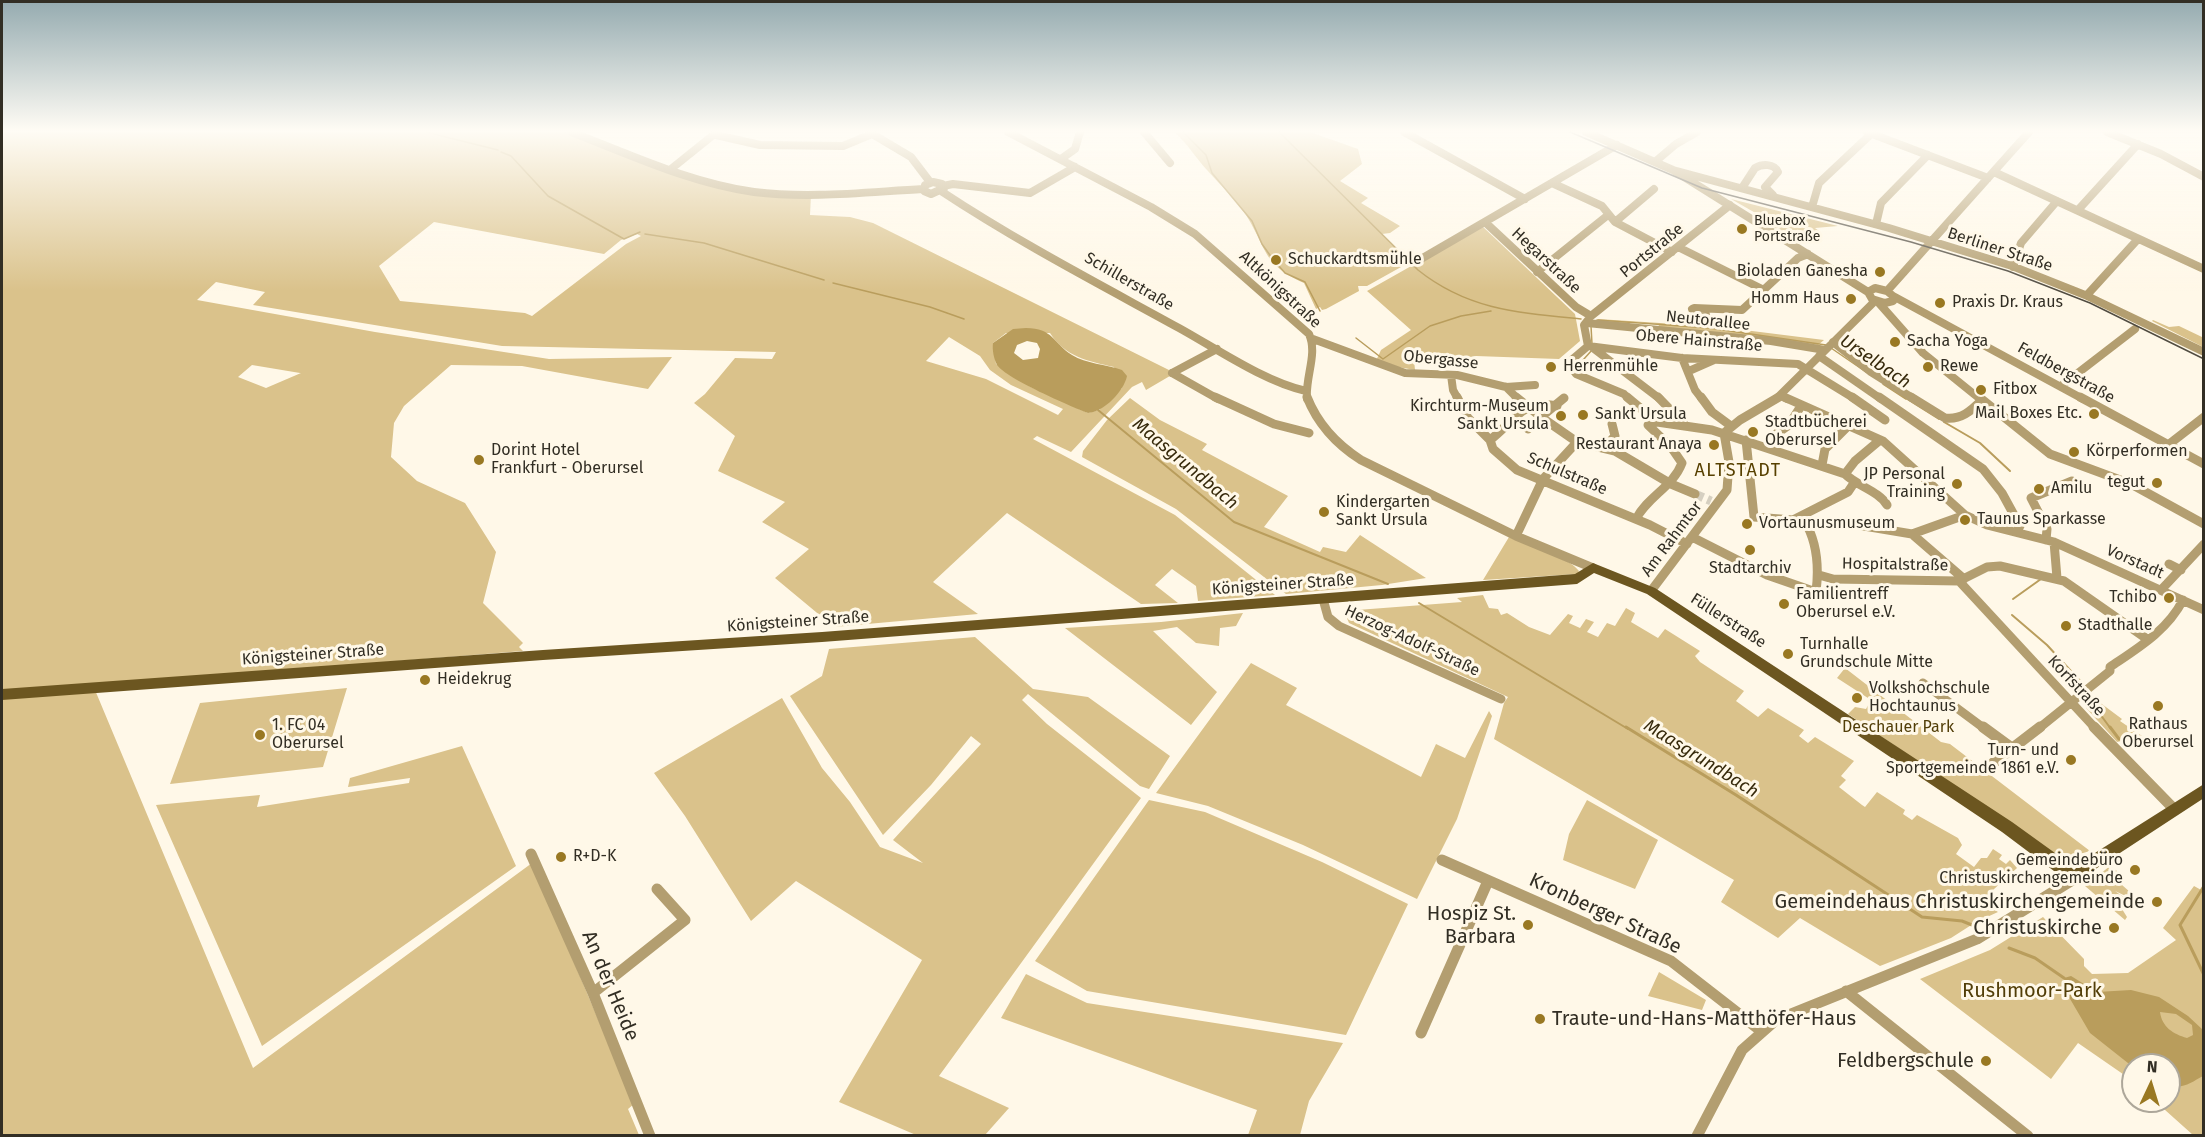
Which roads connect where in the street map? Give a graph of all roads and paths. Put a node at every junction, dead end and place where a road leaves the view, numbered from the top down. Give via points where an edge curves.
1 (718, 185) edge
2 (927, 185) edge
3 (941, 185) edge
4 (950, 185) edge
5 (961, 185) edge
6 (1044, 185) edge
7 (1109, 185) edge
8 (1501, 185) edge
9 (1549, 185) edge
10 (1556, 185) edge
11 (1698, 185) edge
12 (1731, 185) edge
13 (1743, 185) edge
14 (1767, 185) edge
15 (1819, 185) edge
16 (1899, 185) edge
17 (1982, 185) edge
18 (2022, 185) edge
19 (2101, 185) edge
20 (1742, 188) junction
21 (923, 189) junction
22 (942, 189) junction
23 (1654, 189) dead end
24 (1778, 198) junction
25 (1526, 199) junction
26 (2057, 201) junction
27 (1730, 205) junction
28 (1812, 207) junction
29 (2078, 210) junction
30 (1608, 215) junction
31 (1616, 222) junction
32 (1486, 223) junction
33 (1876, 224) junction
34 (2138, 238) junction
35 (1932, 241) junction
36 (1675, 249) junction
37 (1808, 254) junction
38 (1414, 263) dead end
39 (2013, 267) junction
40 (2204, 269) edge
41 (1537, 272) junction
42 (1764, 290) junction
43 (1870, 290) junction
44 (2087, 295) junction
45 (1876, 301) junction
46 (1889, 303) junction
47 (1704, 309) dead end
48 (1867, 309) junction
49 (1589, 319) junction
50 (2135, 329) dead end
51 (1313, 339) junction
52 (1588, 346) junction
53 (1827, 348) junction
54 (1217, 349) junction
55 (2204, 352) edge
56 (1682, 358) junction
57 (1714, 359) junction
58 (1807, 368) junction
59 (1689, 371) junction
60 (1451, 375) junction
61 (1535, 385) dead end
62 (2061, 386) junction
63 (1506, 387) junction
64 (1306, 391) junction
65 (1781, 396) junction
66 (1564, 398) dead end
67 (1982, 400) junction
68 (1557, 406) junction
69 (1801, 406) junction
70 (1526, 407) junction
71 (1541, 417) junction
72 (2204, 417) edge
73 (1885, 420) dead end
74 (1657, 422) junction
75 (1612, 424) dead end
76 (1685, 425) junction
77 (1849, 425) junction
78 (1528, 429) dead end
79 (1728, 430) junction
80 (1309, 433) dead end
81 (1776, 434) dead end
82 (1490, 440) junction
83 (1746, 440) junction
84 (1880, 440) junction
85 (1577, 442) junction
86 (2168, 445) junction
87 (1604, 447) junction
88 (2204, 464) edge
89 (1822, 465) junction
90 (1845, 474) junction
91 (2072, 481) dead end
92 (1542, 482) junction
93 (1854, 483) junction
94 (1671, 484) junction
95 (1695, 494) tunnel mouth
96 (1887, 505) dead end
97 (1965, 515) junction
98 (1636, 519) junction
99 (1803, 520) junction
100 (2204, 524) edge
101 (2017, 531) junction
102 (1912, 534) junction
103 (1516, 536) junction
104 (1690, 540) junction
105 (2050, 541) junction
106 (2204, 544) edge
107 (2169, 564) dead end
108 (1593, 568) junction
109 (2181, 570) junction
110 (1819, 575) junction
111 (2057, 578) junction
112 (1962, 580) junction
113 (2162, 590) junction
114 (1651, 591) junction
115 (1323, 599) junction
116 (2183, 600) junction
117 (2204, 610) edge
118 (2147, 639) junction
119 (1923, 683) dead end
120 (2, 695) edge
121 (1501, 699) dead end
122 (2072, 703) junction
123 (2013, 749) junction
124 (1983, 770) dead end
125 (2204, 790) edge
126 (2174, 809) junction
127 (531, 854) dead end
128 (1442, 860) dead end
129 (2074, 879) junction
130 (1488, 881) junction
131 (657, 889) dead end
132 (1846, 991) junction
133 (593, 993) junction
134 (1761, 1031) junction
135 (1421, 1033) dead end
136 (650, 1136) edge
137 (1696, 1136) edge
138 (2028, 1136) edge

1 - 21 street via 770,193
2 - 21 street
3 - 22 street
4 - 22 street
5 - 6 street via 1030,193
7 - 51 street, Altkönigstraße via 1206,241
8 - 25 street
9 - 25 street
10 - 30 street via 1602,206
11 - 27 street
12 - 20 street, Berliner Straße
13 - 20 street
14 - 24 street
15 - 28 street
16 - 33 street via 1881,203
17 - 35 street
18 - 26 street
19 - 29 street
20 - 24 street, Berliner Straße
21 - 22 street via 928,193
22 - 54 street, Schillerstraße via 994,226
23 - 31 street
24 - 28 street, Berliner Straße
25 - 32 street
26 - 29 street
26 - 39 street via 2020,243
27 - 36 street, Portstraße
27 - 37 street
28 - 33 street, Berliner Straße
29 - 34 street
30 - 31 street
30 - 41 street
31 - 36 street
32 - 38 street
32 - 41 street, Hegarstraße
33 - 35 street, Berliner Straße
34 - 40 street
34 - 44 street
35 - 39 street, Berliner Straße
35 - 46 street
36 - 42 street
36 - 49 street, Portstraße
37 - 42 street via 1798,258
37 - 43 street
39 - 44 street, Berliner Straße
41 - 49 street, Hegarstraße
42 - 47 street via 1742,310
43 - 45 street
43 - 46 street
44 - 55 street, Berliner Straße
45 - 46 street
45 - 48 street
46 - 48 street
46 - 62 street, Feldbergstraße via 1915,308
46 - 67 street via 1923,353
48 - 53 street
49 - 52 street via 1584,325
49 - 53 street, Neutorallee
50 - 62 street
51 - 60 street, Obergasse via 1396,371
51 - 64 street, Altkönigstraße
52 - 56 street, Obere Hainstraße
52 - 74 street via 1572,369 1614,388
52 - 76 street via 1658,397
53 - 58 street
53 - 67 street via 1940,417 1954,420 1969,413
53 - 101 street via 1983,469 2017,518
54 - 64 street, Schillerstraße via 1288,387
54 - 80 street via 1172,373 1235,408
56 - 57 street, Obere Hainstraße
56 - 59 street
57 - 58 street, Obere Hainstraße via 1798,364
57 - 59 street
58 - 65 street
58 - 73 street
59 - 79 street via 1695,390
60 - 63 street, Obergasse
60 - 82 street, Schulstraße via 1468,418
61 - 63 street, Obergasse
62 - 86 street, Feldbergstraße
63 - 70 street
64 - 103 street via 1318,421 1346,451
65 - 69 street, Vorstadt
65 - 79 street
66 - 68 street
67 - 100 street via 2050,454 2140,488
68 - 70 street via 1538,402
68 - 71 street
69 - 77 street, Vorstadt
69 - 81 street via 1789,425
70 - 71 street
70 - 82 street
71 - 78 street
71 - 85 street
72 - 86 street
74 - 76 street
74 - 94 street via 1648,426 1682,463
75 - 87 street via 1615,436
76 - 79 street
77 - 84 street, Vorstadt
77 - 89 street via 1825,449
79 - 83 street
79 - 104 street, Am Rahmtor via 1728,490 1714,502
82 - 92 street, Schulstraße via 1493,449 1506,461
83 - 89 street
83 - 99 street via 1755,517
84 - 90 street
84 - 97 street, Vorstadt
85 - 87 street
85 - 92 street
86 - 88 street, Feldbergstraße
87 - 94 street
89 - 90 street
90 - 93 street
91 - 105 street via 2031,498
92 - 98 street, Schulstraße
92 - 103 street
93 - 96 street
93 - 99 street via 1848,492
94 - 95 street
94 - 98 street via 1646,502
97 - 101 street, Vorstadt via 1987,525
97 - 102 street
98 - 104 street, Schulstraße
99 - 102 street
99 - 110 street, Hospitalstraße via 1811,532
101 - 105 street, Vorstadt
102 - 112 street, Korfstraße
103 - 108 street
104 - 110 street, Schulstraße via 1804,591 1816,592
104 - 114 street, Am Rahmtor
105 - 111 street
105 - 113 street, Vorstadt
106 - 109 street
107 - 109 street
108 - 114 main road, Füllerstraße
108 - 115 main road, Königsteiner Straße via 1577,579
109 - 113 street
110 - 112 street, Hospitalstraße via 1833,579
111 - 112 street, Hospitalstraße via 1991,566
111 - 118 street
112 - 122 street, Korfstraße
113 - 116 street, Vorstadt
114 - 129 main road, Füllerstraße via 2007,826
115 - 120 main road, Königsteiner Straße
115 - 121 street, Herzog-Adolf-Straße via 1328,617 1339,626
116 - 117 street, Vorstadt
116 - 118 street via 2177,615
118 - 122 street via 2106,668
119 - 123 street
122 - 123 street
122 - 126 street, Korfstraße
123 - 124 street
125 - 126 main road
126 - 129 main road
127 - 133 street, An der Heide
128 - 130 street, Kronberger Straße
129 - 132 street via 1977,939
130 - 134 street, Kronberger Straße via 1671,961
130 - 135 street
131 - 133 street via 685,920
132 - 134 street via 1785,1014
132 - 138 street
133 - 136 street, An der Heide
134 - 137 street via 1742,1050

